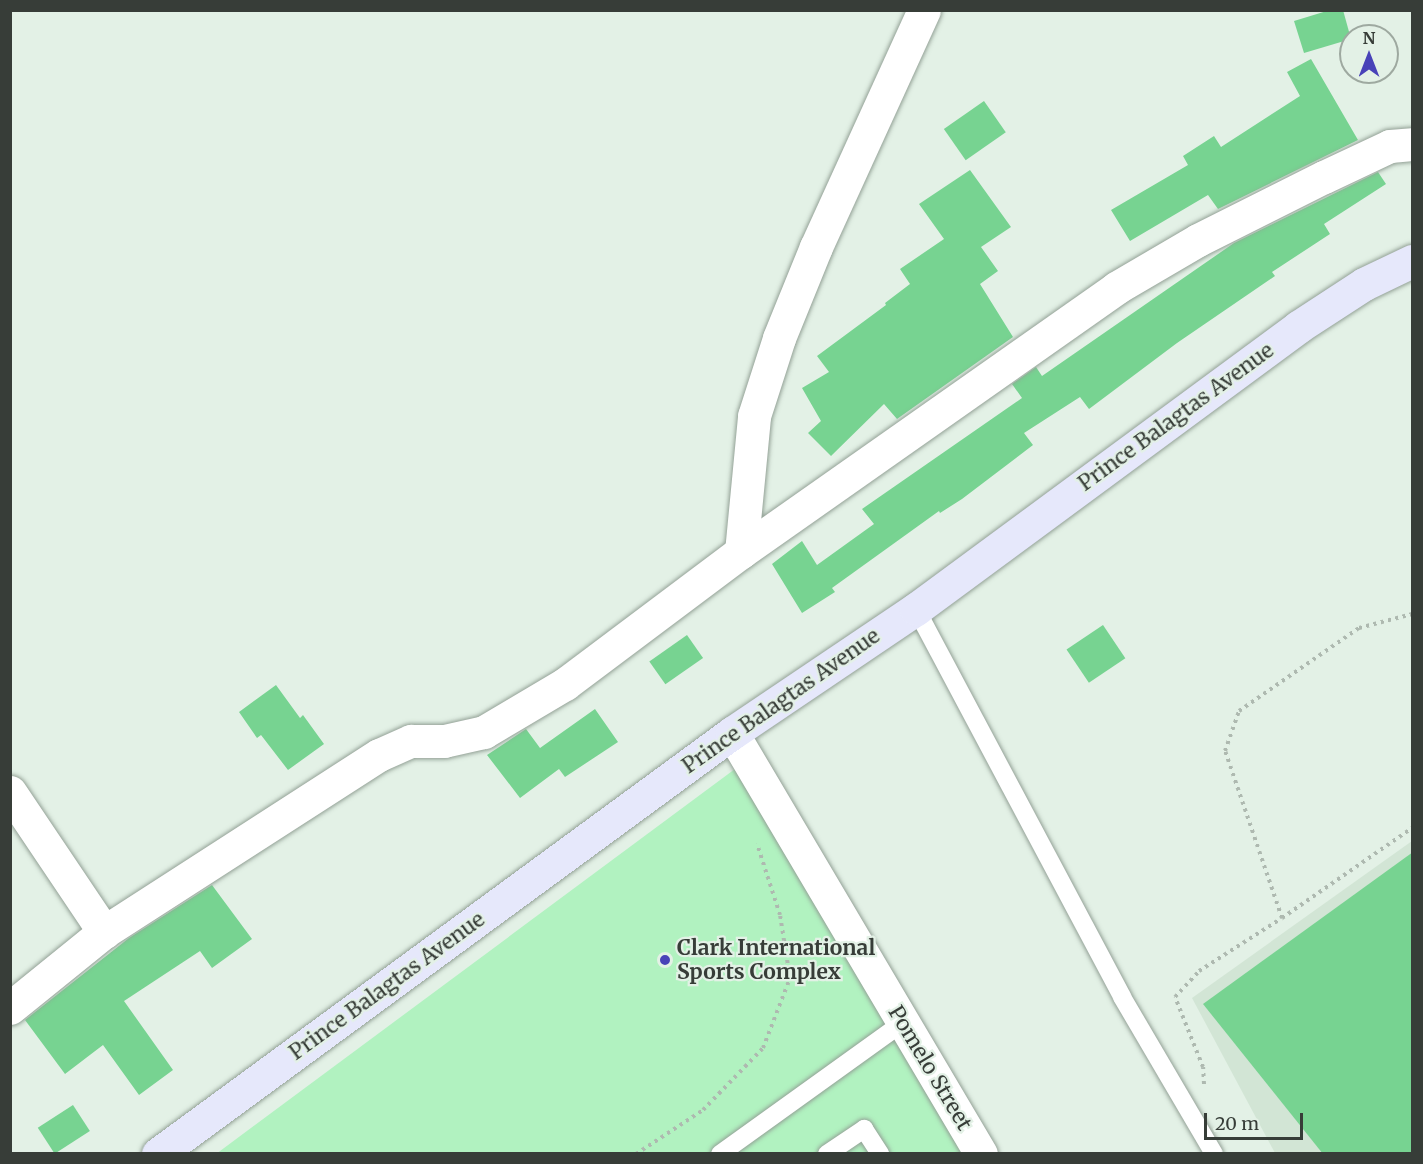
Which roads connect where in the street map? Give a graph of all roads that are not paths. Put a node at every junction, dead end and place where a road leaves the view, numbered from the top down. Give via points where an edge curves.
1 (924, 10) edge
2 (1413, 144) edge
3 (1413, 261) edge
4 (741, 552) junction
5 (916, 609) junction
6 (732, 733) junction
7 (10, 792) edge
8 (104, 932) junction
9 (10, 1008) edge
10 (902, 1023) junction
11 (158, 1154) edge
12 (720, 1154) edge
13 (827, 1154) edge
14 (880, 1154) edge
15 (981, 1154) edge
16 (1214, 1154) edge

1 - 4 street via 779,338 754,416
2 - 4 street via 1390,146 1324,177 1198,240 1116,288
3 - 5 main road, Prince Balagtas Avenue via 1364,284 1298,327
4 - 8 street via 545,696 484,732 444,741 411,741 379,755
5 - 6 main road, Prince Balagtas Avenue
5 - 16 lane via 1122,997
6 - 10 street, Pomelo Street
6 - 11 main road, Prince Balagtas Avenue
7 - 8 street
8 - 9 street
10 - 12 lane
10 - 15 street, Pomelo Street
13 - 14 lane via 864,1129

